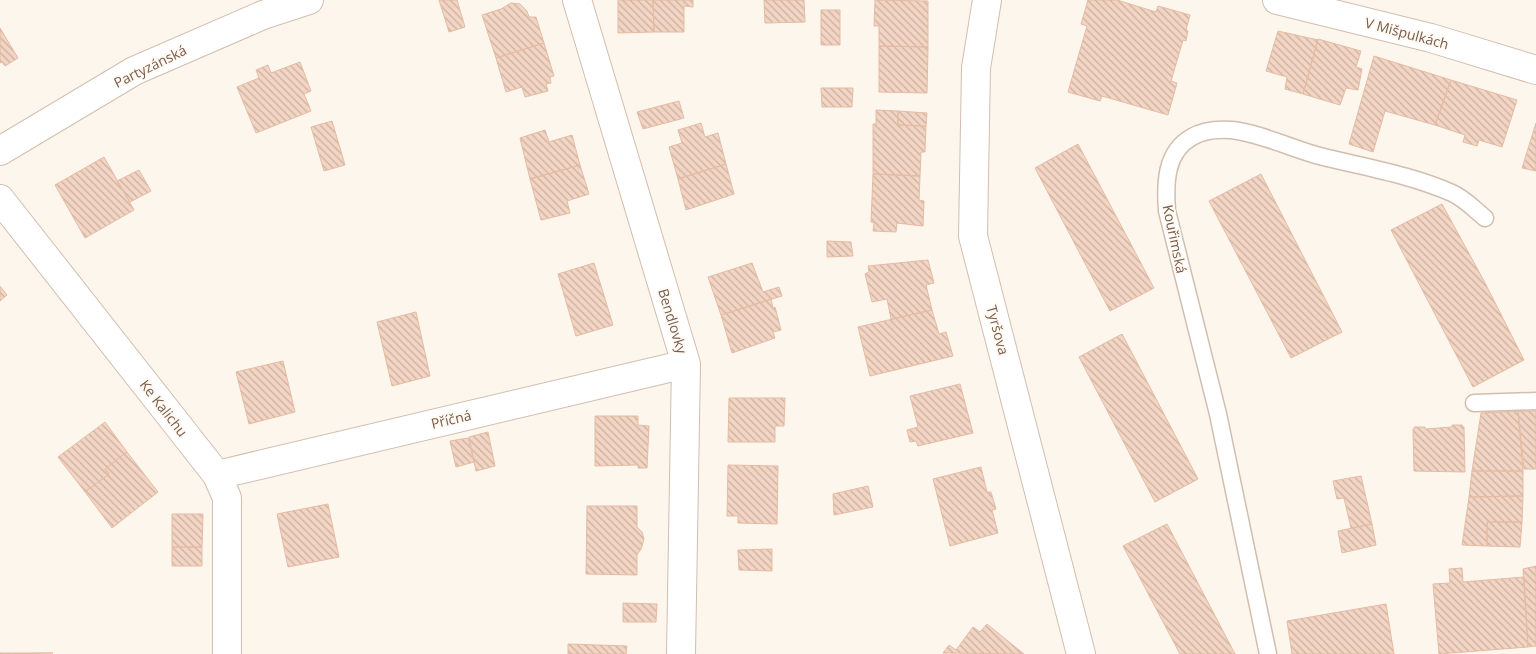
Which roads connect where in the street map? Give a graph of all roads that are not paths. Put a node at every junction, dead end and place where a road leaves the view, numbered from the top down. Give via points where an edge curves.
1 (309, 0) edge
2 (577, 0) edge
3 (987, 0) edge
4 (1277, 0) edge
5 (1536, 70) edge
6 (0, 151) edge
7 (0, 199) edge
8 (1485, 218) dead end
9 (686, 364) junction
10 (1536, 401) edge
11 (1474, 403) dead end
12 (216, 475) junction
13 (227, 654) edge
14 (681, 654) edge
15 (1081, 654) edge
16 (1268, 654) edge

1 - 6 street, Partyzánská via 263,14 134,71
2 - 9 street, Bendlovky
3 - 15 street, Tyršova via 976,68 973,236
4 - 5 street, V Mišpulkách via 1431,38
7 - 12 street, Ke Kalichu
8 - 16 lane, Kouřimská via 1454,193 1394,173 1233,130 1216,129 1193,136 1180,145 1170,164 1165,184 1167,211 1218,414
9 - 12 street, Příčná
9 - 14 street, Bendlovky
10 - 11 lane
12 - 13 street, Ke Kalichu via 227,498

